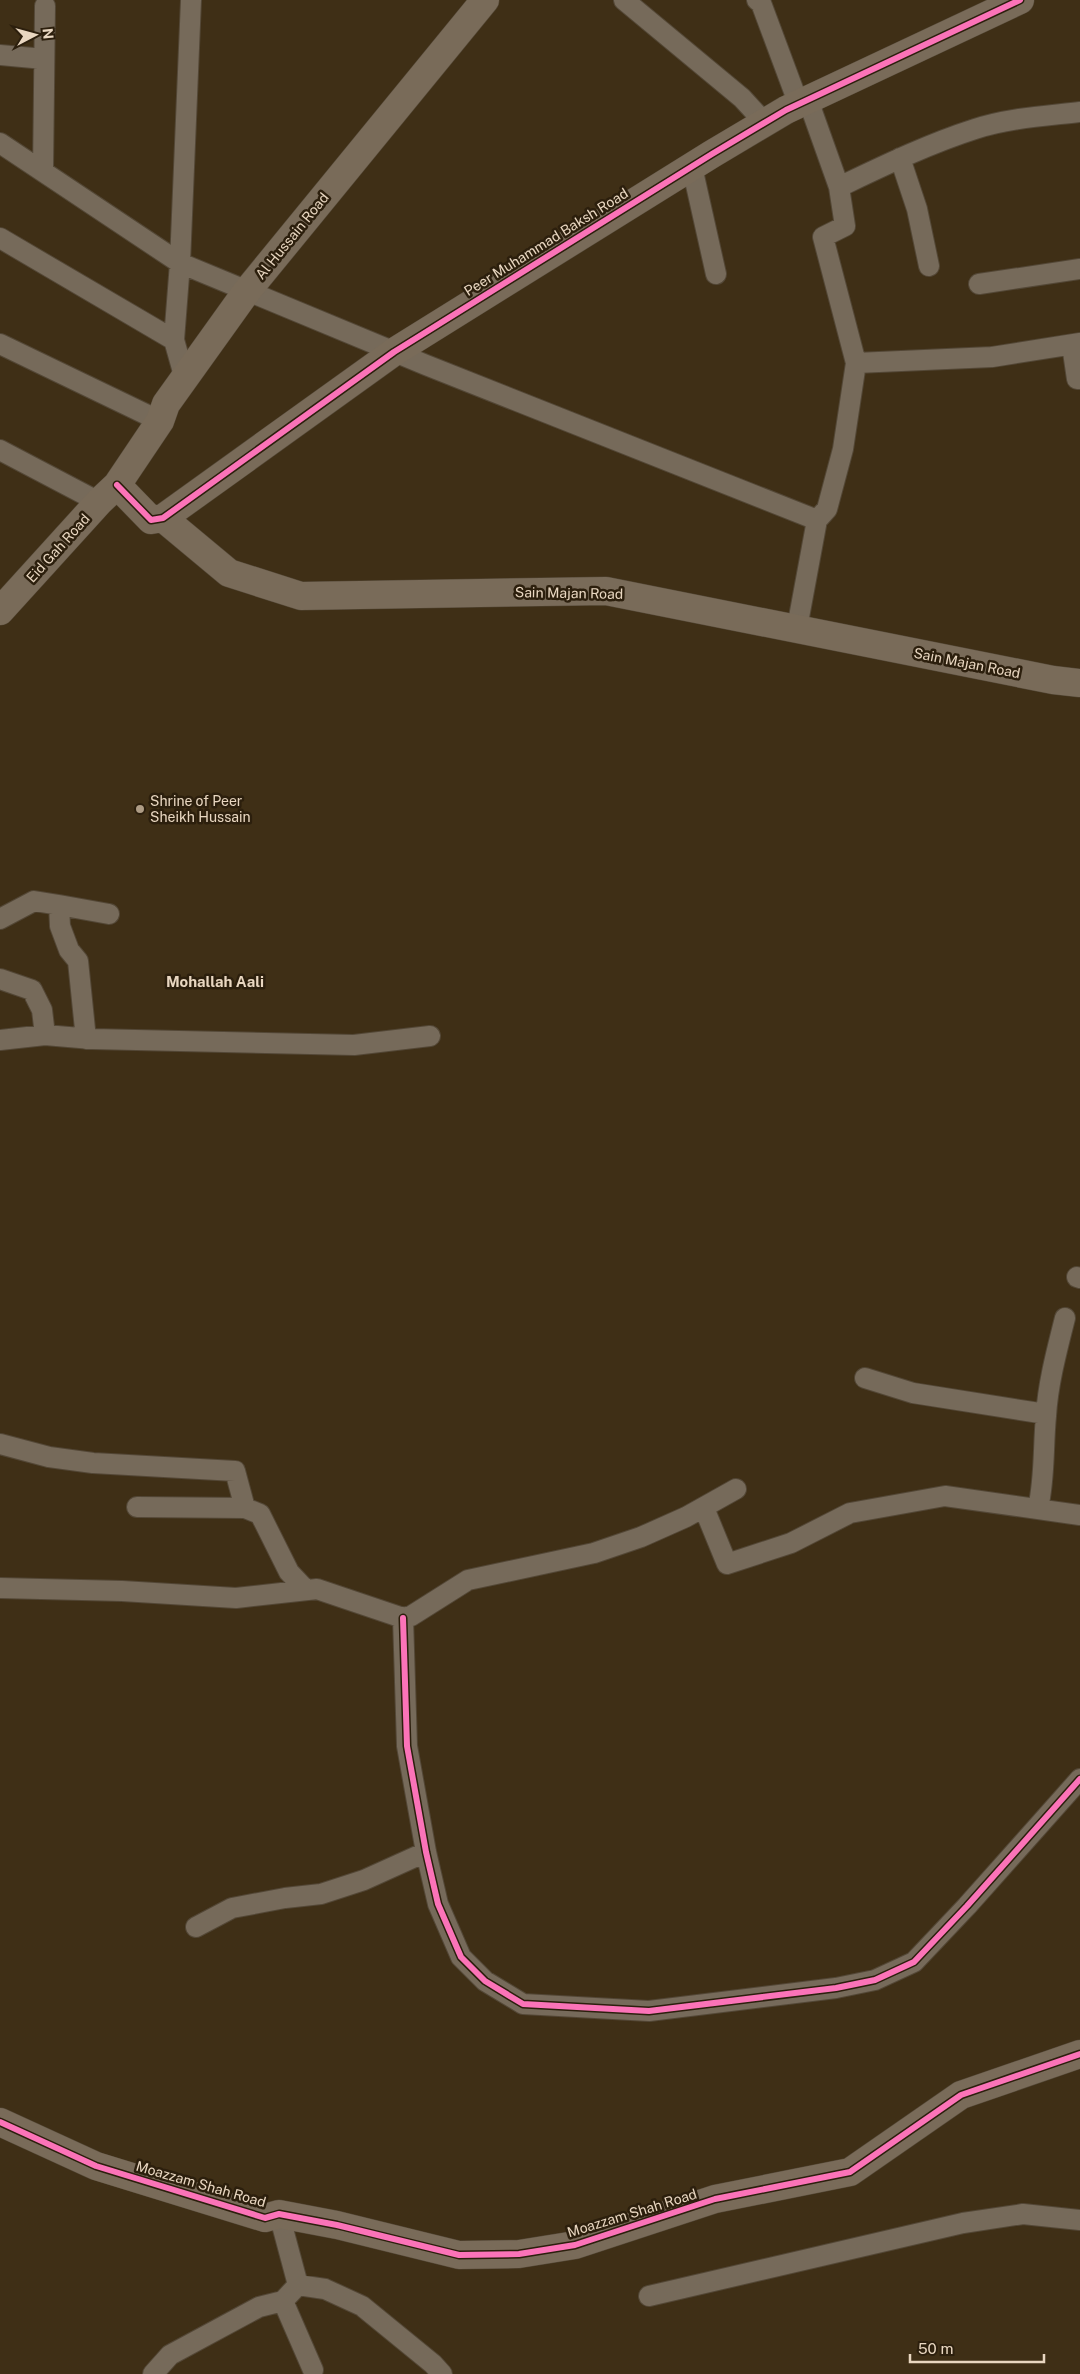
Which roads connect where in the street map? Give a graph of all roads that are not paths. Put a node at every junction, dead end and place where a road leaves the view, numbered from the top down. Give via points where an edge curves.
1 (191, 0) edge
2 (485, 0) edge
3 (624, 0) edge
4 (756, 0) edge
5 (1020, 0) edge
6 (45, 6) dead end
7 (0, 55) edge
8 (44, 59) junction
9 (804, 102) junction
10 (1080, 112) edge
11 (765, 123) junction
12 (0, 143) edge
13 (900, 158) junction
14 (692, 167) junction
15 (43, 171) junction
16 (838, 187) junction
17 (0, 238) edge
18 (180, 264) junction
19 (929, 266) dead end
20 (1080, 269) edge
21 (716, 274) dead end
22 (979, 284) dead end
23 (247, 291) junction
24 (174, 340) junction
25 (0, 344) edge
26 (1076, 344) edge
27 (394, 352) junction
28 (856, 363) junction
29 (185, 379) junction
30 (1080, 379) edge
31 (160, 421) junction
32 (0, 450) edge
33 (108, 494) junction
34 (163, 518) junction
35 (817, 520) junction
36 (0, 611) edge
37 (797, 628) junction
38 (1080, 683) edge
39 (59, 905) junction
40 (108, 914) dead end
41 (0, 919) edge
42 (0, 979) edge
43 (45, 1035) junction
44 (430, 1036) dead end
45 (86, 1039) junction
46 (0, 1040) edge
47 (1065, 1318) dead end
48 (865, 1378) dead end
49 (1046, 1414) junction
50 (0, 1444) edge
51 (736, 1489) dead end
52 (137, 1507) dead end
53 (245, 1508) junction
54 (704, 1508) junction
55 (1038, 1508) junction
56 (1080, 1515) edge
57 (0, 1588) edge
58 (306, 1590) junction
59 (403, 1618) junction
60 (1080, 1778) edge
61 (426, 1852) junction
62 (196, 1927) dead end
63 (1080, 2054) edge
64 (0, 2122) edge
65 (279, 2214) junction
66 (1080, 2220) edge
67 (298, 2285) junction
68 (650, 2296) dead end
69 (283, 2301) junction
70 (313, 2370) dead end
71 (153, 2374) edge
72 (442, 2374) edge

1 - 18 street
2 - 23 street, Al Hussain Road
3 - 11 street via 742,98
4 - 9 street
5 - 9 street, Peer Muhammad Baksh Road
6 - 8 street
7 - 8 street
8 - 15 street
9 - 11 street, Peer Muhammad Baksh Road
9 - 16 street
10 - 13 street via 976,128
11 - 14 street, Peer Muhammad Baksh Road
12 - 15 street
13 - 16 street
13 - 19 street via 917,209
14 - 21 street
14 - 27 street, Peer Muhammad Baksh Road
15 - 18 street
16 - 28 street via 845,226 823,237
17 - 24 street
18 - 23 street
18 - 24 street
20 - 22 street
23 - 27 street
23 - 29 street, Al Hussain Road
24 - 29 street
25 - 31 street
26 - 28 street via 992,357
26 - 30 street via 1076,379
27 - 34 street, Peer Muhammad Baksh Road
27 - 35 street
28 - 35 street via 843,449 827,509
29 - 31 street, Al Hussain Road via 166,404
31 - 33 street, Al Hussain Road
32 - 33 street
33 - 34 street via 151,520
33 - 36 street, Eid Gah Road
34 - 37 street, Sain Majan Road via 228,573 301,596 606,591
35 - 37 street
37 - 38 street, Sain Majan Road
39 - 40 street
39 - 41 street via 34,901
39 - 45 street via 60,926 69,950 78,961
42 - 43 street via 32,990 42,1010
43 - 45 street
43 - 46 street
44 - 45 street via 354,1045
47 - 49 street
48 - 49 street via 913,1393
49 - 55 street via 1042,1491
50 - 53 street via 49,1457 93,1463 236,1471
51 - 54 street
52 - 53 street
53 - 58 street via 260,1514 289,1572
54 - 55 street via 727,1564 791,1543 850,1513 945,1496
54 - 59 street via 594,1554 468,1580
55 - 56 street
57 - 58 street via 236,1598
58 - 59 street via 317,1589
59 - 61 street via 407,1746
60 - 61 street via 914,1962 876,1980 836,1988 649,2011 523,2004 486,1981 461,1957 438,1904
61 - 62 street via 364,1880 321,1894 232,1908
63 - 65 street, Moazzam Shah Road via 961,2095 850,2172 715,2200 575,2245 519,2254 459,2255
64 - 65 street, Moazzam Shah Road via 96,2166 265,2218
65 - 67 street
66 - 68 street via 1023,2214 963,2223
67 - 69 street
67 - 72 street via 325,2289 362,2306
69 - 70 street
69 - 71 street via 259,2308 170,2355

